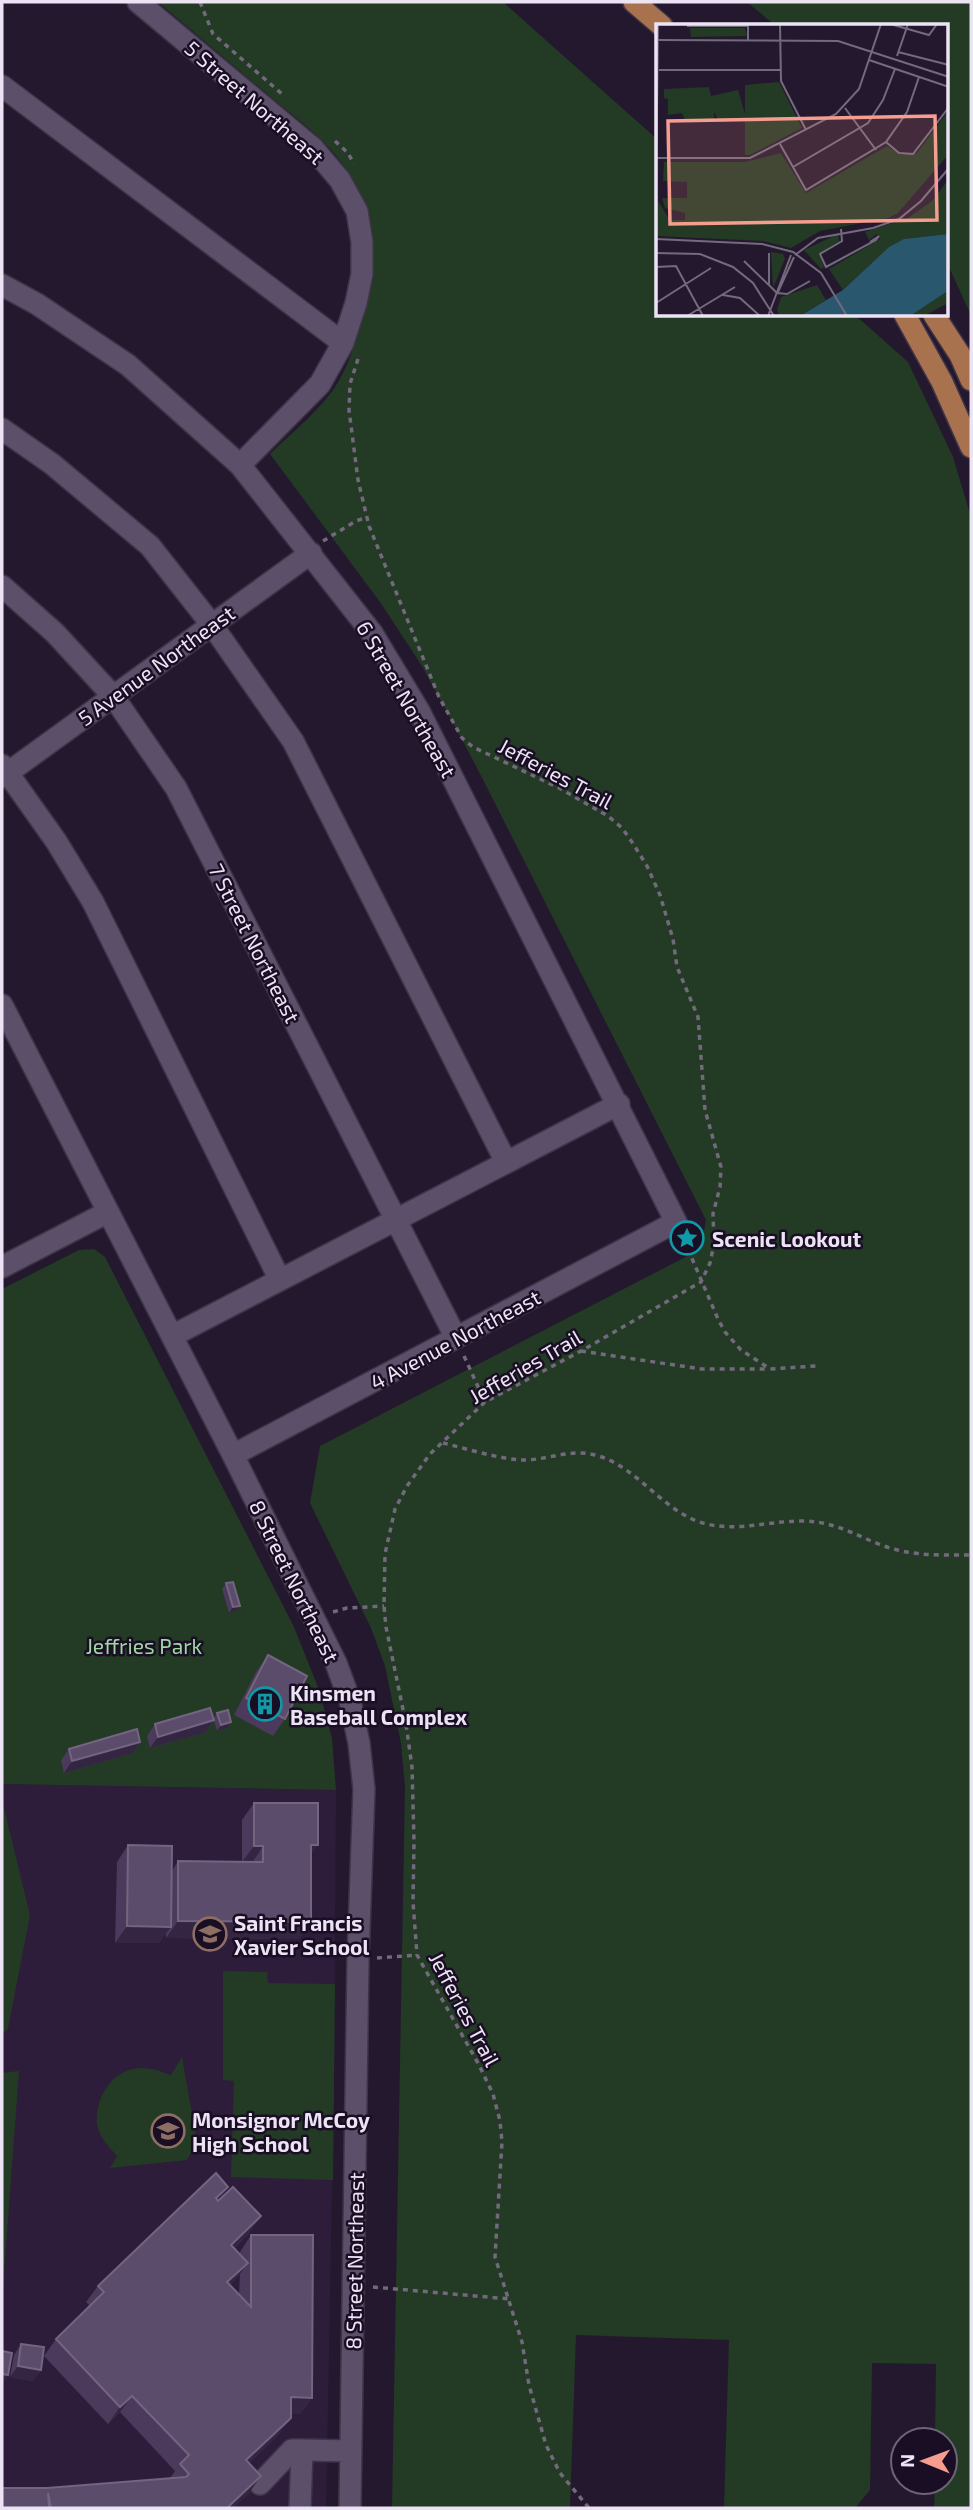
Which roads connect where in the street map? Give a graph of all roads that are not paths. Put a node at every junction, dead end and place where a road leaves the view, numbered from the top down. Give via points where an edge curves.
1 (138, 2) edge
2 (634, 2) edge
3 (660, 24) edge
4 (2, 86) edge
5 (2, 285) edge
6 (906, 317) edge
7 (935, 317) edge
8 (343, 343) junction
9 (971, 380) edge
10 (2, 429) edge
11 (971, 447) edge
12 (240, 465) junction
13 (311, 553) junction
14 (2, 586) edge
15 (212, 625) junction
16 (113, 696) junction
17 (4, 772) edge
18 (2, 1005) edge
19 (619, 1104) junction
20 (506, 1163) junction
21 (108, 1212) junction
22 (396, 1220) junction
23 (676, 1222) joint
24 (2, 1267) edge
25 (280, 1280) junction
26 (172, 1336) junction
27 (456, 1338) junction
28 (233, 1455) junction
29 (302, 2450) junction
30 (351, 2451) junction
31 (260, 2484) edge
32 (300, 2508) edge
33 (350, 2508) edge

1 - 8 street, 5 Street Northeast via 313,148 340,180 358,211 362,242 360,284
2 - 3 main road
4 - 8 street
5 - 12 street, 6 Street Northeast via 128,365
6 - 11 main road
7 - 9 main road
8 - 12 street, 5 Street Northeast via 320,384
10 - 15 street via 52,464 150,546
12 - 13 street, 6 Street Northeast
13 - 15 street, 5 Avenue Northeast
13 - 19 street, 6 Street Northeast via 372,633 419,711
14 - 16 street, 7 Street Northeast via 55,632
15 - 16 street, 5 Avenue Northeast
15 - 20 street via 293,741
16 - 17 street, 5 Avenue Northeast
16 - 22 street, 7 Street Northeast via 176,788
17 - 25 street via 56,841 93,902
18 - 21 street, 8 Street Northeast
19 - 20 street
19 - 23 street, 6 Street Northeast
20 - 22 street
21 - 24 street
21 - 26 street, 8 Street Northeast
22 - 25 street
22 - 27 street, 7 Street Northeast
23 - 27 street, 4 Avenue Northeast
25 - 26 street
26 - 28 street, 8 Street Northeast
27 - 28 street, 4 Avenue Northeast
28 - 30 street, 8 Street Northeast via 336,1663 359,1743 363,1789
29 - 30 street
29 - 31 street via 292,2450
29 - 32 street
30 - 33 street, 8 Street Northeast

